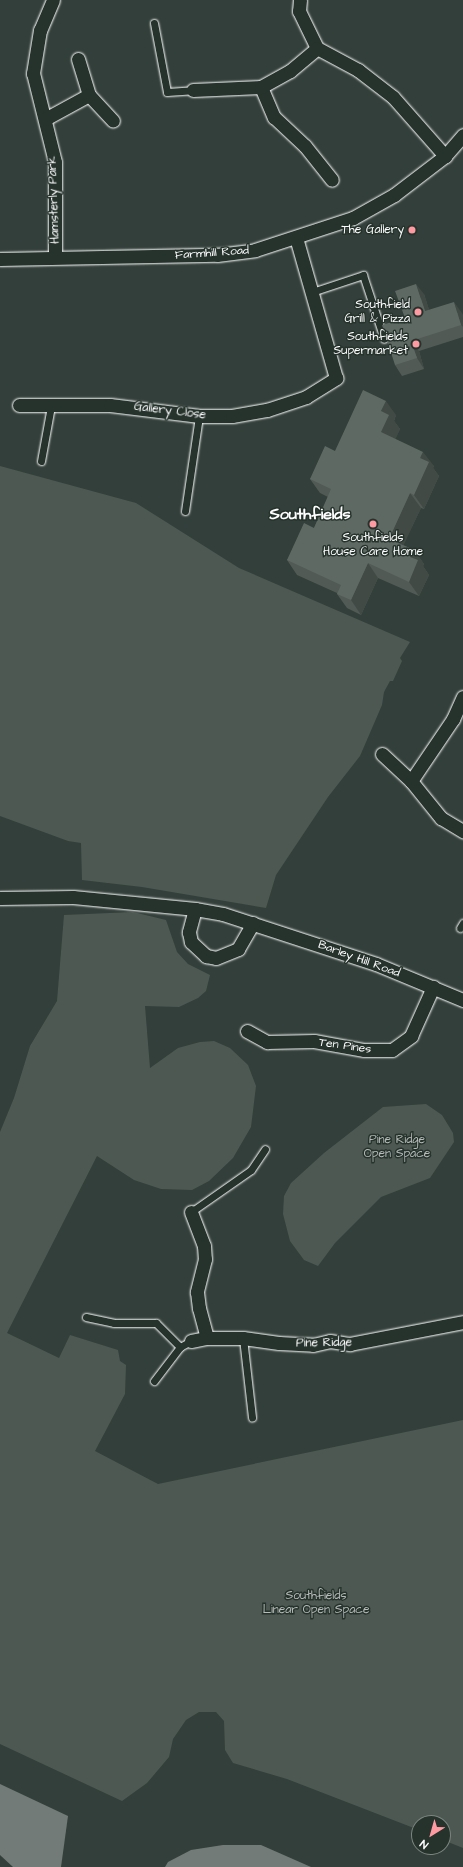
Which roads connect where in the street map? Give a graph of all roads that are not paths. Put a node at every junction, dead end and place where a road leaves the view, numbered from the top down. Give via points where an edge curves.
1 (52, 0) edge
2 (300, 0) edge
3 (154, 23) dead end
4 (317, 48) junction
5 (78, 59) dead end
6 (261, 87) junction
7 (193, 90) joint
8 (89, 95) junction
9 (45, 119) junction
10 (113, 121) dead end
11 (463, 135) edge
12 (445, 156) junction
13 (332, 180) dead end
14 (296, 238) junction
15 (55, 258) junction
16 (0, 259) edge
17 (312, 292) junction
18 (384, 340) edge
19 (18, 405) dead end
20 (51, 406) junction
21 (199, 416) junction
22 (41, 461) dead end
23 (185, 511) dead end
24 (463, 697) edge
25 (382, 754) dead end
26 (411, 781) junction
27 (463, 831) edge
28 (0, 898) edge
29 (195, 909) junction
30 (253, 924) junction
31 (433, 987) junction
32 (463, 1000) edge
33 (247, 1031) dead end
34 (265, 1149) dead end
35 (191, 1212) joint
36 (86, 1317) dead end
37 (463, 1322) edge
38 (207, 1338) junction
39 (243, 1338) junction
40 (185, 1344) junction
41 (154, 1381) dead end
42 (252, 1417) dead end

1 - 9 street, Hamsterly Park via 40,30 33,73
2 - 4 street via 299,10
3 - 7 lane via 167,92
4 - 6 street via 290,71
4 - 12 street via 358,70 393,97
5 - 8 street
6 - 7 street
6 - 13 street via 274,117 305,146
8 - 9 street
8 - 10 street
9 - 15 street, Hamsterly Park via 55,162
11 - 12 street, Farmhill Road
12 - 14 street, Farmhill Road via 394,195 353,218
14 - 15 street, Farmhill Road via 255,250 217,255
14 - 17 street, Gallery Close
15 - 16 street, Farmhill Road
17 - 18 lane via 363,275
17 - 21 street, Gallery Close via 336,378 306,397 268,410 232,416
19 - 20 street, Gallery Close
20 - 21 street, Gallery Close via 110,405
20 - 22 lane
21 - 23 lane
24 - 26 street via 453,719
25 - 26 street
26 - 27 street via 441,818
28 - 29 street, Barley Hill Road via 73,897
29 - 30 street, Barley Hill Road
29 - 30 street via 189,932 191,942 211,957 227,955 238,949
30 - 31 street, Barley Hill Road via 376,964
31 - 32 street, Barley Hill Road
31 - 33 street, Ten Pines via 411,1036 392,1050 364,1050 314,1041 267,1042
34 - 35 lane via 251,1170
35 - 38 street via 204,1246 205,1260 198,1292 199,1308
36 - 40 lane via 114,1323 156,1323
37 - 39 street, Pine Ridge via 350,1344 330,1341 313,1345 279,1344
38 - 39 street, Pine Ridge
38 - 40 street, Pine Ridge
39 - 42 lane
40 - 41 lane

